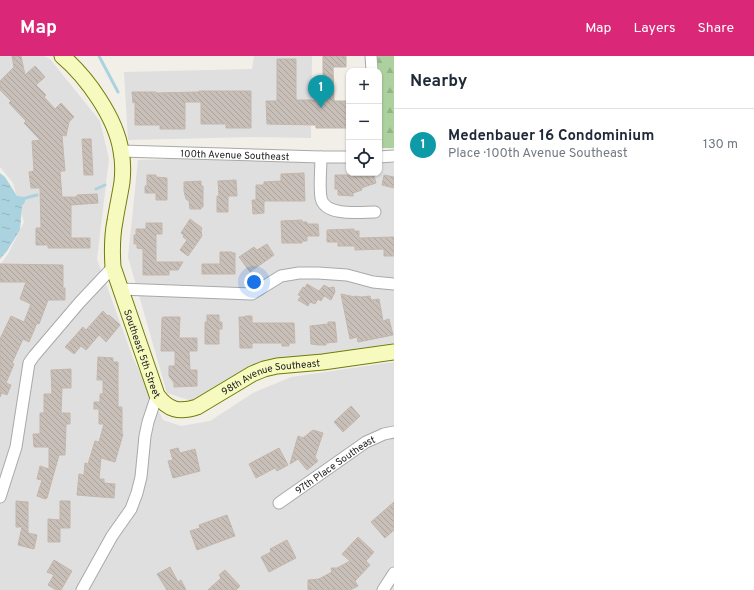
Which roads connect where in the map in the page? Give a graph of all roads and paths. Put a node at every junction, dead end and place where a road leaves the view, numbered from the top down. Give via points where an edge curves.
1 (62, 56) edge
2 (371, 56) edge
3 (372, 68) edge
4 (121, 151) junction
5 (394, 156) edge
6 (321, 157) junction
7 (346, 157) edge
8 (382, 157) edge
9 (375, 212) dead end
10 (113, 267) junction
11 (394, 284) edge
12 (120, 289) junction
13 (394, 352) edge
14 (157, 395) junction
15 (394, 432) edge
16 (0, 497) edge
17 (279, 503) dead end
18 (394, 573) edge
19 (82, 590) edge
20 (383, 590) edge

1 - 4 street, Southeast 5th Street via 89,84 103,106
2 - 3 street
4 - 6 street, 100th Avenue Southeast
4 - 10 street, Southeast 5th Street via 122,183 112,250
5 - 8 street
6 - 7 street, 100th Avenue Southeast
6 - 9 street via 322,199 327,208 338,212
10 - 12 street, Southeast 5th Street
10 - 16 street via 29,363 16,447
11 - 12 street via 347,275 299,273 280,276 252,294
12 - 14 street, Southeast 5th Street
13 - 14 street, 98th Avenue Southeast via 264,369 188,410 173,409
14 - 19 street, Southeast 5th Street via 148,422 141,477 131,509 112,536
15 - 17 street, 97th Place Southeast via 366,442
18 - 20 street

